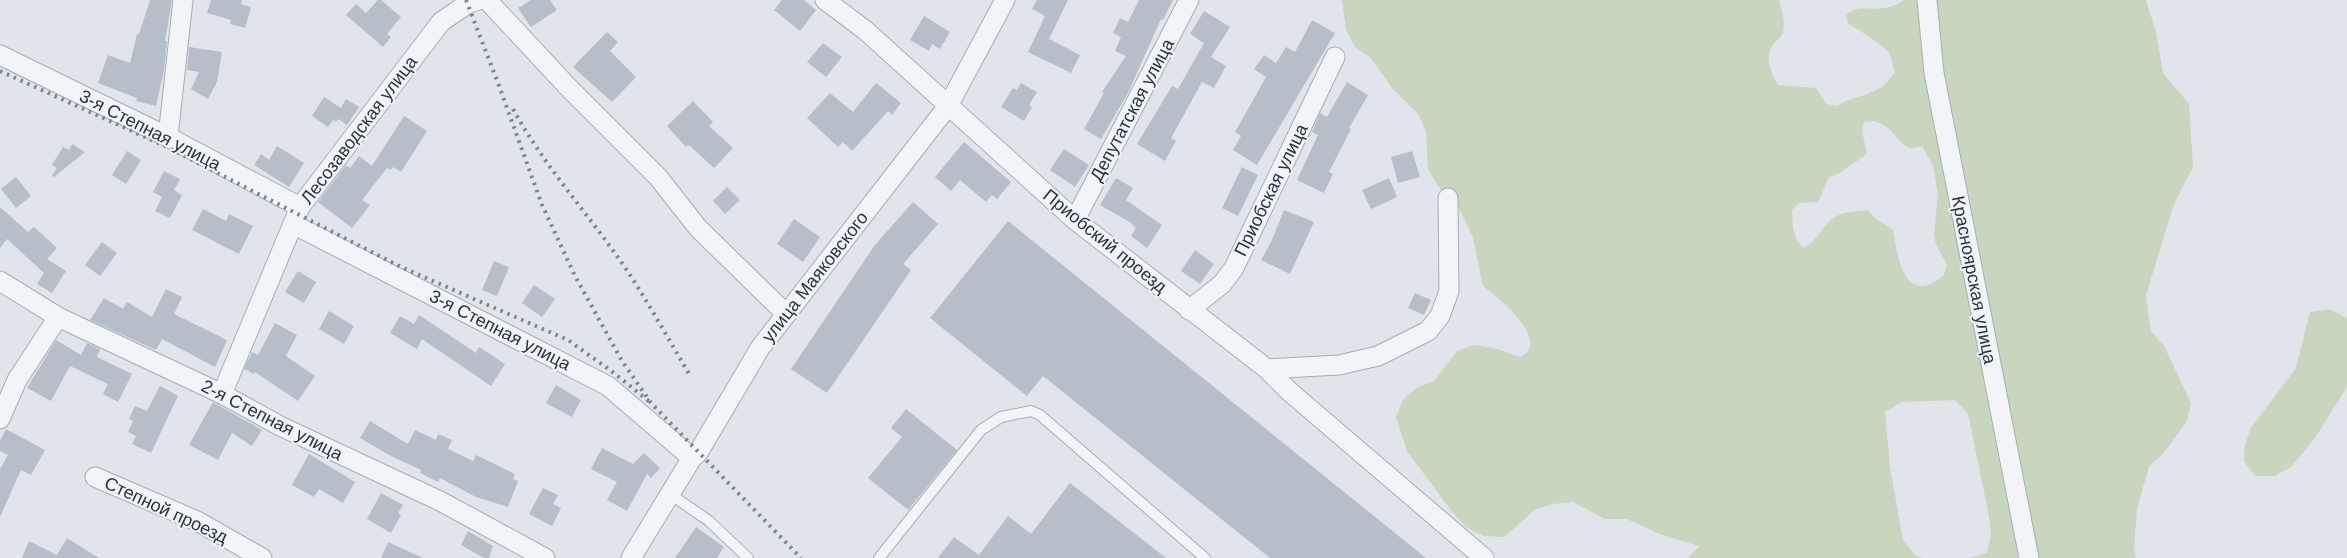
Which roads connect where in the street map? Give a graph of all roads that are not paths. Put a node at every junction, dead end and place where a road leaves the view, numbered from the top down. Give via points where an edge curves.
1 (183, 0) edge
2 (478, 0) edge
3 (487, 0) edge
4 (825, 0) edge
5 (1005, 0) edge
6 (1189, 0) edge
7 (1927, 0) edge
8 (0, 55) edge
9 (1335, 57) dead end
10 (948, 106) junction
11 (168, 137) junction
12 (1448, 198) dead end
13 (296, 215) junction
14 (1075, 220) junction
15 (0, 281) edge
16 (1189, 310) junction
17 (786, 314) junction
18 (58, 317) junction
19 (1267, 369) junction
20 (222, 394) junction
21 (0, 419) edge
22 (692, 458) junction
23 (95, 477) dead end
24 (670, 494) junction
25 (262, 558) edge
26 (545, 558) edge
27 (631, 558) edge
28 (748, 558) edge
29 (879, 558) edge
30 (1205, 558) edge
31 (1484, 558) edge
32 (2029, 558) edge

1 - 11 street
2 - 13 street, Лесозаводская улица via 441,22
3 - 17 street via 658,177 698,228
4 - 10 street, Приобский проезд via 865,30
5 - 10 street, улица Маяковского
6 - 14 street, Депутатская улица
7 - 32 street, Красноярская улица via 1934,73
8 - 11 street, 3-я Степная улица
9 - 16 street, Приобская улица via 1234,268 1222,284
10 - 14 street, Приобский проезд
10 - 17 street, улица Маяковского
11 - 13 street, 3-я Степная улица
12 - 19 street via 1448,291 1440,316 1428,331 1378,356 1339,365
13 - 20 street, Лесозаводская улица
13 - 22 street, 3-я Степная улица via 608,386
14 - 16 street, Приобский проезд
15 - 18 street, 2-я Степная улица
16 - 19 street, Приобский проезд
17 - 22 street, улица Маяковского via 760,348
18 - 20 street, 2-я Степная улица
18 - 21 street via 17,380
19 - 31 street, Приобский проезд
20 - 26 street, 2-я Степная улица via 280,426 440,501
22 - 24 street, улица Маяковского
23 - 25 street, Степной проезд via 197,520
24 - 27 street, улица Маяковского
24 - 28 lane via 708,521
29 - 30 lane via 981,430 1001,417 1031,411

